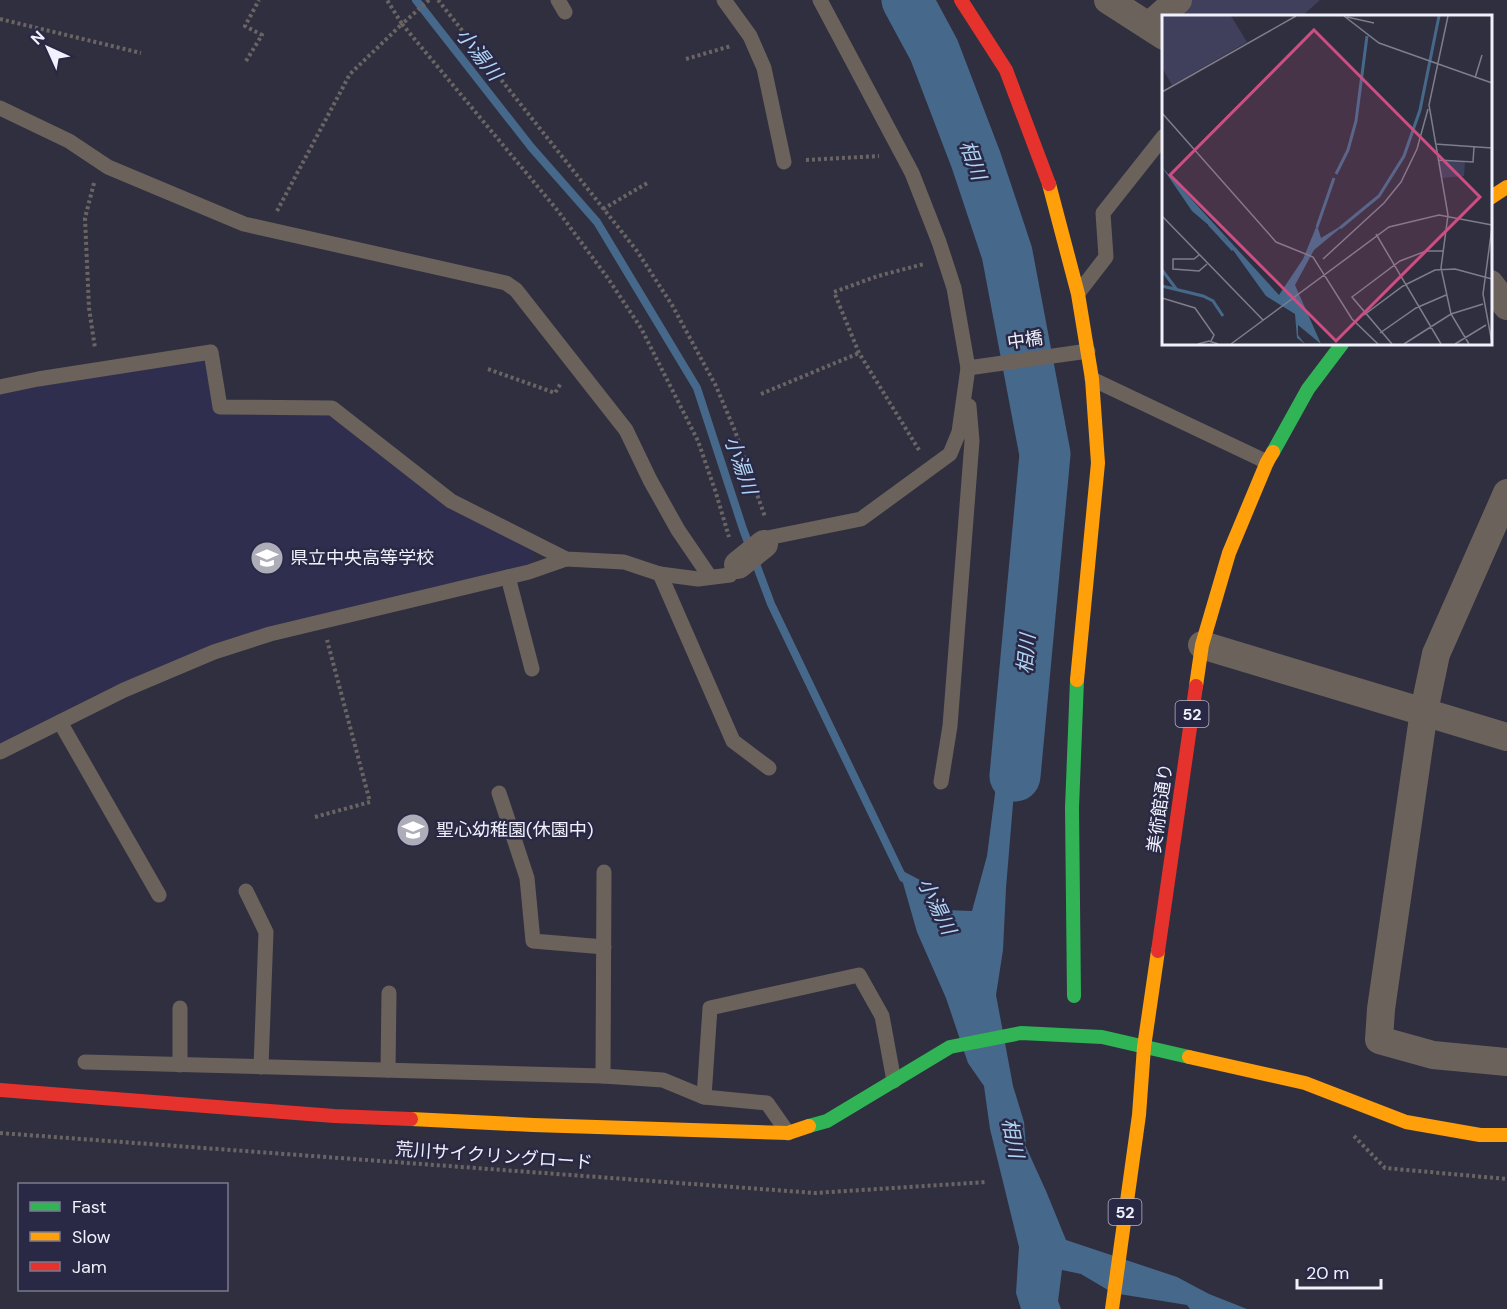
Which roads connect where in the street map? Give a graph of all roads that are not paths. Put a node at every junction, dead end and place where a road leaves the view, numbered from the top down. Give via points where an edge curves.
1 (724, 0) edge
2 (820, 0) edge
3 (961, 0) edge
4 (1108, 0) edge
5 (1178, 0) edge
6 (1167, 15) edge
7 (1156, 31) edge
8 (0, 108) edge
9 (1162, 139) edge
10 (784, 162) road end
11 (1507, 187) edge
12 (1492, 197) edge
13 (1492, 285) edge
14 (1078, 294) junction
15 (1507, 306) edge
16 (1341, 345) edge
17 (1088, 351) junction
18 (967, 374) junction
19 (1092, 379) junction
20 (0, 387) edge
21 (1267, 462) junction
22 (1507, 494) edge
23 (768, 540) joint
24 (566, 559) junction
25 (738, 565) joint
26 (660, 574) junction
27 (508, 577) junction
28 (710, 578) junction
29 (1202, 645) junction
30 (531, 669) dead end
31 (1424, 711) junction
32 (60, 722) junction
33 (1507, 737) edge
34 (0, 752) edge
35 (770, 768) dead end
36 (941, 782) dead end
37 (499, 793) dead end
38 (604, 872) dead end
39 (246, 891) dead end
40 (159, 896) dead end
41 (603, 947) junction
42 (388, 993) dead end
43 (1074, 996) dead end
44 (180, 1008) dead end
45 (1144, 1047) junction
46 (85, 1062) dead end
47 (1507, 1062) edge
48 (180, 1065) junction
49 (261, 1067) junction
50 (388, 1070) junction
51 (603, 1076) junction
52 (894, 1081) junction
53 (0, 1090) edge
54 (704, 1098) junction
55 (788, 1132) junction
56 (1507, 1135) edge
57 (1112, 1309) edge

1 - 10 lane via 752,40 765,68
2 - 18 lane via 912,173 954,288
3 - 14 main road via 1006,70 1052,192
4 - 7 street
5 - 6 street
8 - 28 lane via 69,141 108,167 244,224 506,283 516,290 626,430 678,530
9 - 14 lane via 1103,213 1106,257
11 - 12 main road
13 - 15 street
14 - 17 main road
16 - 21 main road, 美術館通り / 52 via 1308,389
17 - 18 lane, 中橋
17 - 19 main road
18 - 23 lane via 959,432 950,454 861,519
18 - 36 lane via 972,441 950,726
19 - 21 lane
19 - 43 main road via 1098,463 1078,667 1072,808
20 - 24 lane via 211,352 220,407 332,408 452,501
21 - 29 main road, 美術館通り / 52 via 1230,553
22 - 31 street via 1436,654
23 - 25 street
24 - 26 lane via 624,562
24 - 27 lane
25 - 28 lane via 730,575
26 - 28 lane
26 - 35 lane via 733,741
27 - 30 lane
27 - 32 lane via 270,634 214,652
29 - 31 street
29 - 45 main road, 美術館通り / 52
31 - 33 street
31 - 47 street via 1379,1040 1433,1055
32 - 34 lane
32 - 40 lane
37 - 41 lane via 527,878 533,940
38 - 41 lane
39 - 49 lane via 266,932
41 - 51 lane
42 - 50 lane
44 - 48 lane
45 - 52 main road via 1102,1037 1021,1033 950,1047
45 - 56 main road via 1305,1083 1406,1122 1480,1135
45 - 57 main road, 美術館通り / 52 via 1139,1115
46 - 48 lane
48 - 49 lane
49 - 50 lane
50 - 51 lane
51 - 54 lane via 663,1080
52 - 54 lane via 882,1016 859,975 710,1008
52 - 55 main road via 827,1121
53 - 55 main road via 334,1116
54 - 55 lane via 767,1104

